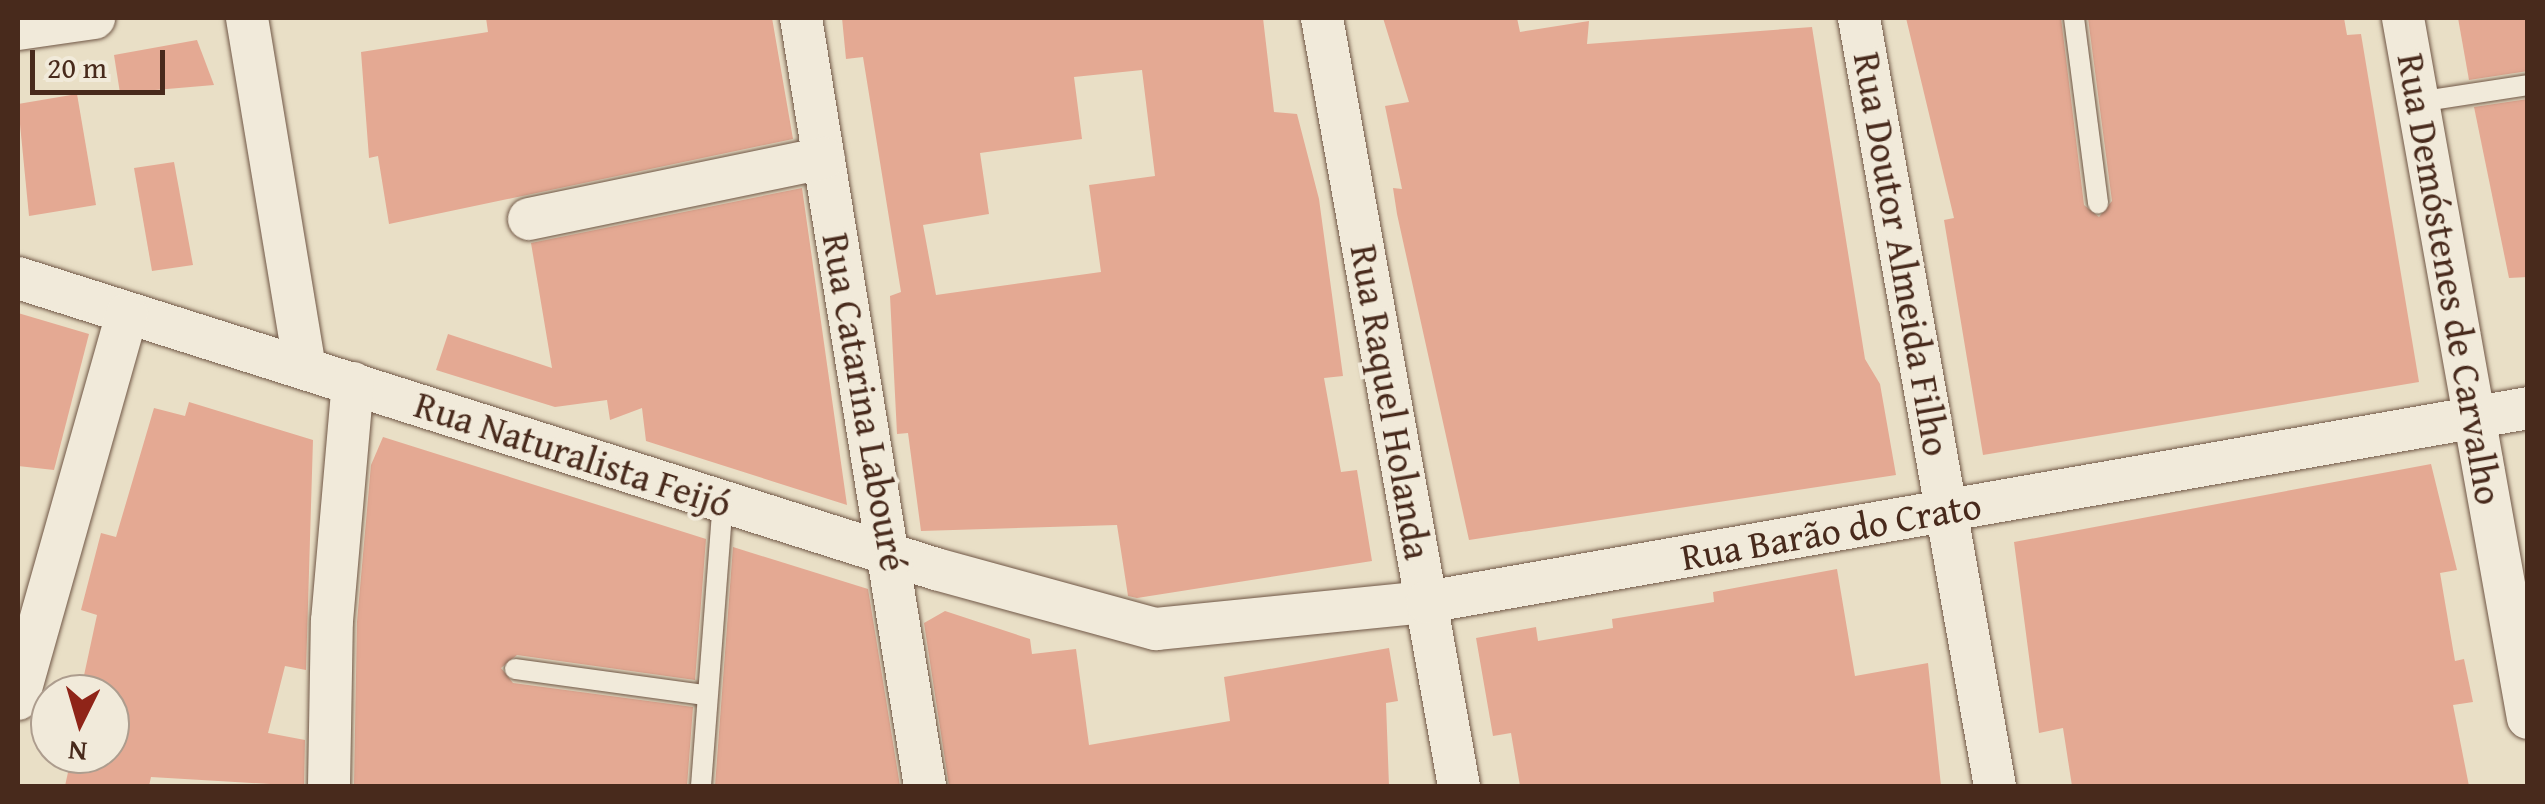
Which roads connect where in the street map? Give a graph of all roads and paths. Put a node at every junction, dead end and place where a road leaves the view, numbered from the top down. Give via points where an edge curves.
1 (94, 18) edge
2 (248, 18) edge
3 (801, 18) edge
4 (1322, 18) edge
5 (1859, 18) edge
6 (2074, 18) edge
7 (2403, 18) edge
8 (18, 30) edge
9 (2528, 85) edge
10 (2418, 102) junction
11 (824, 158) junction
12 (2098, 203) dead end
13 (530, 220) dead end
14 (18, 278) edge
15 (127, 314) junction
16 (305, 368) junction
17 (353, 384) junction
18 (2528, 408) edge
19 (2474, 417) junction
20 (723, 502) junction
21 (1950, 510) junction
22 (892, 555) junction
23 (1427, 602) junction
24 (1131, 624) joint
25 (515, 668) dead end
26 (706, 695) junction
27 (18, 699) edge
28 (2528, 718) edge
29 (330, 786) edge
30 (701, 786) edge
31 (925, 786) edge
32 (1459, 786) edge
33 (1995, 786) edge

1 - 8 street
2 - 16 street
3 - 11 street, Rua Catarina Labouré
4 - 23 street, Rua Raquel Holanda
5 - 21 street, Rua Doutor Almeida Filho
6 - 12 lane
7 - 10 street, Rua Demóstenes de Carvalho
9 - 10 lane
10 - 19 street, Rua Demóstenes de Carvalho
11 - 13 street
11 - 22 street, Rua Catarina Labouré
14 - 15 street, Rua Naturalista Feijó
15 - 16 street, Rua Naturalista Feijó
15 - 27 street
16 - 17 street, Rua Naturalista Feijó
17 - 20 street, Rua Naturalista Feijó
17 - 29 street via 332,621
18 - 19 street, Rua Barão do Crato
19 - 21 street, Rua Barão do Crato
19 - 28 street, Rua Demóstenes de Carvalho
20 - 22 street, Rua Naturalista Feijó
20 - 26 lane
21 - 23 street, Rua Barão do Crato
21 - 33 street, Rua Doutor Almeida Filho
22 - 24 street, Rua Naturalista Feijó
22 - 31 street, Rua Catarina Labouré
23 - 24 street, Rua Barão do Crato via 1220,627
23 - 32 street, Rua Raquel Holanda
25 - 26 lane
26 - 30 lane

